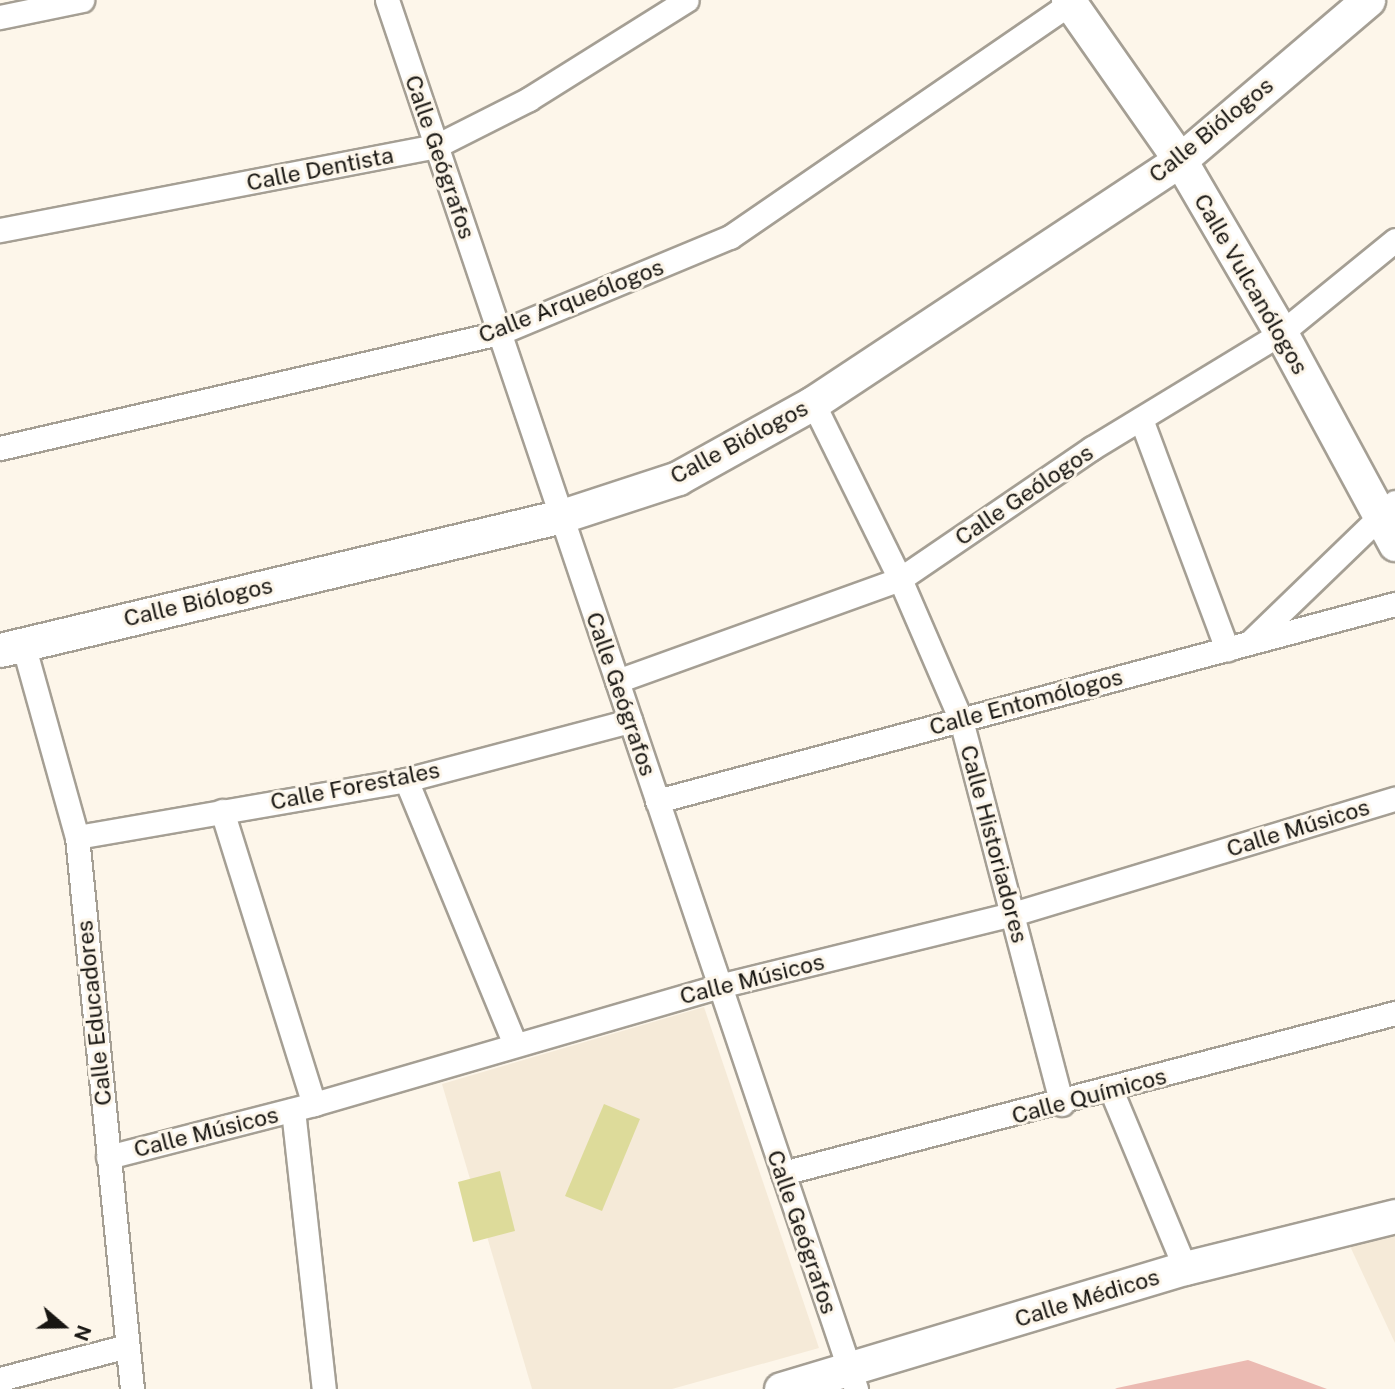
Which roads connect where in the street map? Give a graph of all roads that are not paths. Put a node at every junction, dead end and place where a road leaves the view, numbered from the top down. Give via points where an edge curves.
1 (82, 0) edge
2 (387, 0) edge
3 (687, 0) edge
4 (1368, 0) edge
5 (1071, 1) edge
6 (0, 17) edge
7 (436, 146) junction
8 (1180, 160) junction
9 (0, 230) edge
10 (1395, 240) edge
11 (499, 333) junction
12 (1281, 333) junction
13 (813, 403) junction
14 (1141, 419) junction
15 (0, 449) edge
16 (1387, 508) edge
17 (562, 516) junction
18 (1395, 544) edge
19 (900, 579) junction
20 (1395, 604) edge
21 (1238, 646) junction
22 (11, 647) edge
23 (617, 681) junction
24 (961, 720) junction
25 (630, 721) junction
26 (406, 780) junction
27 (1395, 799) edge
28 (657, 801) junction
29 (222, 811) junction
30 (77, 837) junction
31 (1013, 914) junction
32 (719, 986) junction
33 (1395, 1013) edge
34 (514, 1045) junction
35 (1111, 1090) junction
36 (1062, 1104) junction
37 (304, 1107) junction
38 (108, 1157) junction
39 (783, 1173) junction
40 (1395, 1216) edge
41 (1185, 1268) junction
42 (128, 1346) junction
43 (0, 1379) edge
44 (852, 1379) edge
45 (132, 1389) edge
46 (324, 1389) edge
47 (781, 1389) edge

1 - 6 street
2 - 7 street, Calle Geógrafos
3 - 7 street, Calle Dentista via 529,99
4 - 8 street, Calle Biólogos
5 - 8 street, Calle Vulcanólogos
5 - 11 street, Calle Arqueólogos via 730,237
7 - 9 street, Calle Dentista
7 - 11 street, Calle Geógrafos
8 - 12 street, Calle Vulcanólogos
8 - 13 street, Calle Biólogos
10 - 12 street, Calle Geólogos
11 - 15 street, Calle Arqueólogos
11 - 17 street, Calle Geógrafos
12 - 14 street, Calle Geólogos
12 - 16 street, Calle Vulcanólogos
13 - 17 street, Calle Biólogos via 678,478
13 - 19 street, Calle Historiadores
14 - 19 street, Calle Geólogos
14 - 21 street
16 - 18 street, Calle Vulcanólogos
16 - 21 street
17 - 22 street, Calle Biólogos
17 - 23 street, Calle Geógrafos
19 - 23 street, Calle Geólogos
19 - 24 street, Calle Historiadores
20 - 21 street, Calle Entomólogos
21 - 24 street, Calle Entomólogos
22 - 30 street, Calle Educadores
23 - 25 street, Calle Geógrafos
24 - 28 street, Calle Entomólogos
24 - 31 street, Calle Historiadores
25 - 26 street, Calle Forestales
25 - 28 street, Calle Geógrafos
26 - 29 street, Calle Forestales
26 - 34 street
27 - 31 street, Calle Músicos
28 - 32 street, Calle Geógrafos
29 - 30 street, Calle Forestales
29 - 37 street
30 - 38 street, Calle Educadores
31 - 32 street, Calle Músicos
31 - 36 street, Calle Historiadores
32 - 34 street, Calle Músicos
32 - 39 street, Calle Geógrafos
33 - 35 street, Calle Químicos
34 - 37 street, Calle Músicos
35 - 36 street, Calle Químicos
35 - 41 street
36 - 39 street, Calle Químicos
37 - 38 street, Calle Músicos
37 - 46 street
38 - 42 street, Calle Educadores
39 - 44 street, Calle Geógrafos
40 - 41 street, Calle Médicos
41 - 44 street, Calle Médicos
42 - 43 street
42 - 45 street, Calle Educadores
44 - 47 street, Calle Médicos

